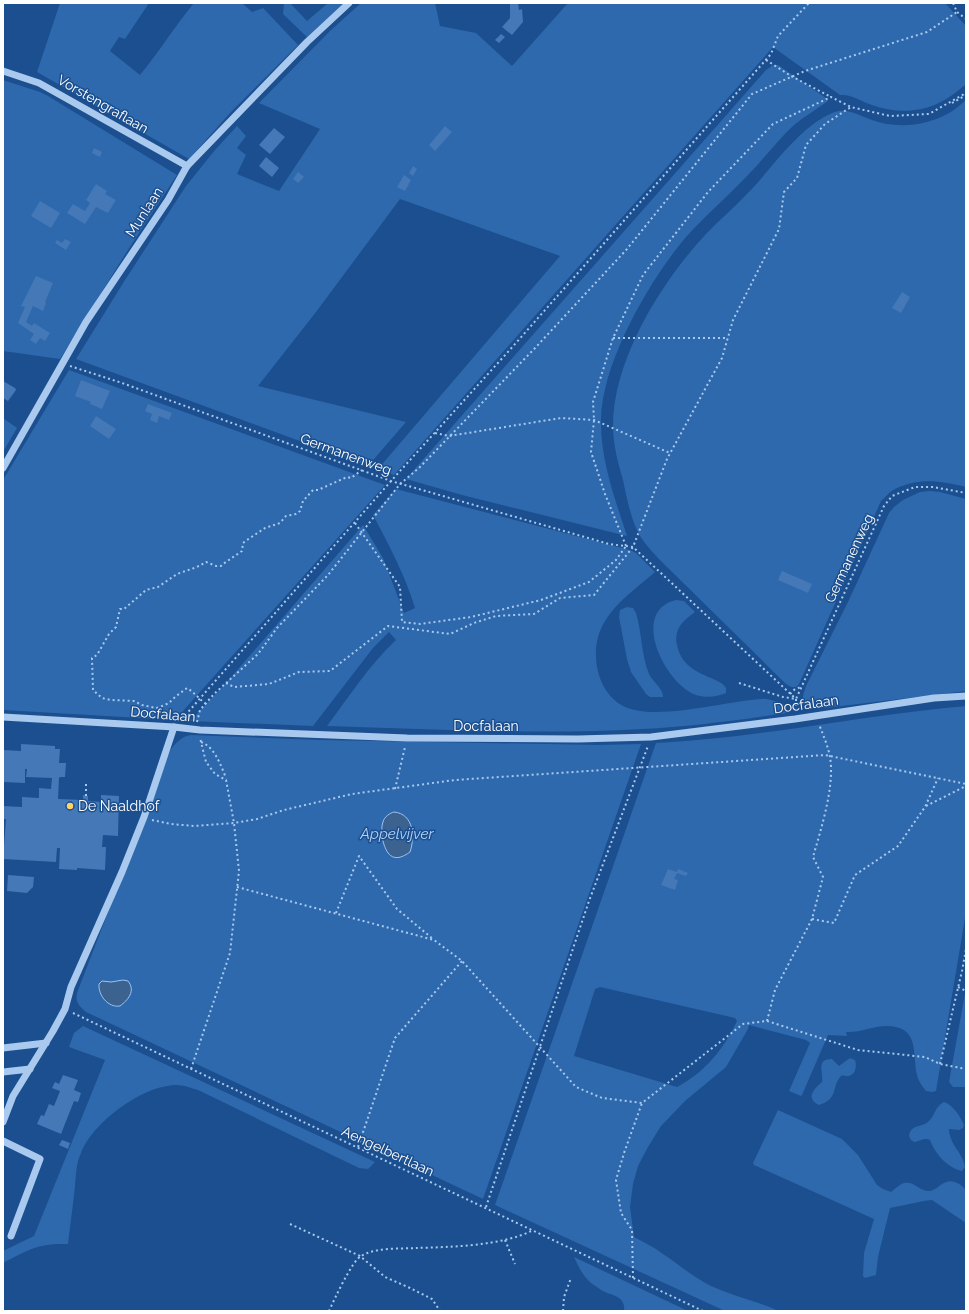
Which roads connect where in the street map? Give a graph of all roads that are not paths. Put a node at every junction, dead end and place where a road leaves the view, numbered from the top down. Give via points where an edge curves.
1 (349, 3) edge
2 (3, 71) edge
3 (187, 166) junction
4 (3, 468) edge
5 (966, 696) edge
6 (3, 717) edge
7 (174, 727) junction
8 (46, 1043) junction
9 (3, 1048) edge
10 (30, 1069) junction
11 (3, 1072) edge
12 (3, 1122) edge
13 (3, 1141) edge
14 (11, 1236) dead end

1 - 3 street, Munlaan via 307,42
2 - 3 street, Vorstengraflaan via 39,83
3 - 4 street, Munlaan via 168,200 86,322
5 - 7 street, Docfalaan via 934,698 651,737 407,738
6 - 7 street, Docfalaan
7 - 8 street via 144,817 122,872 71,987 64,1009
8 - 9 street
8 - 10 street
10 - 11 street
10 - 12 street via 13,1096
13 - 14 street via 40,1159

